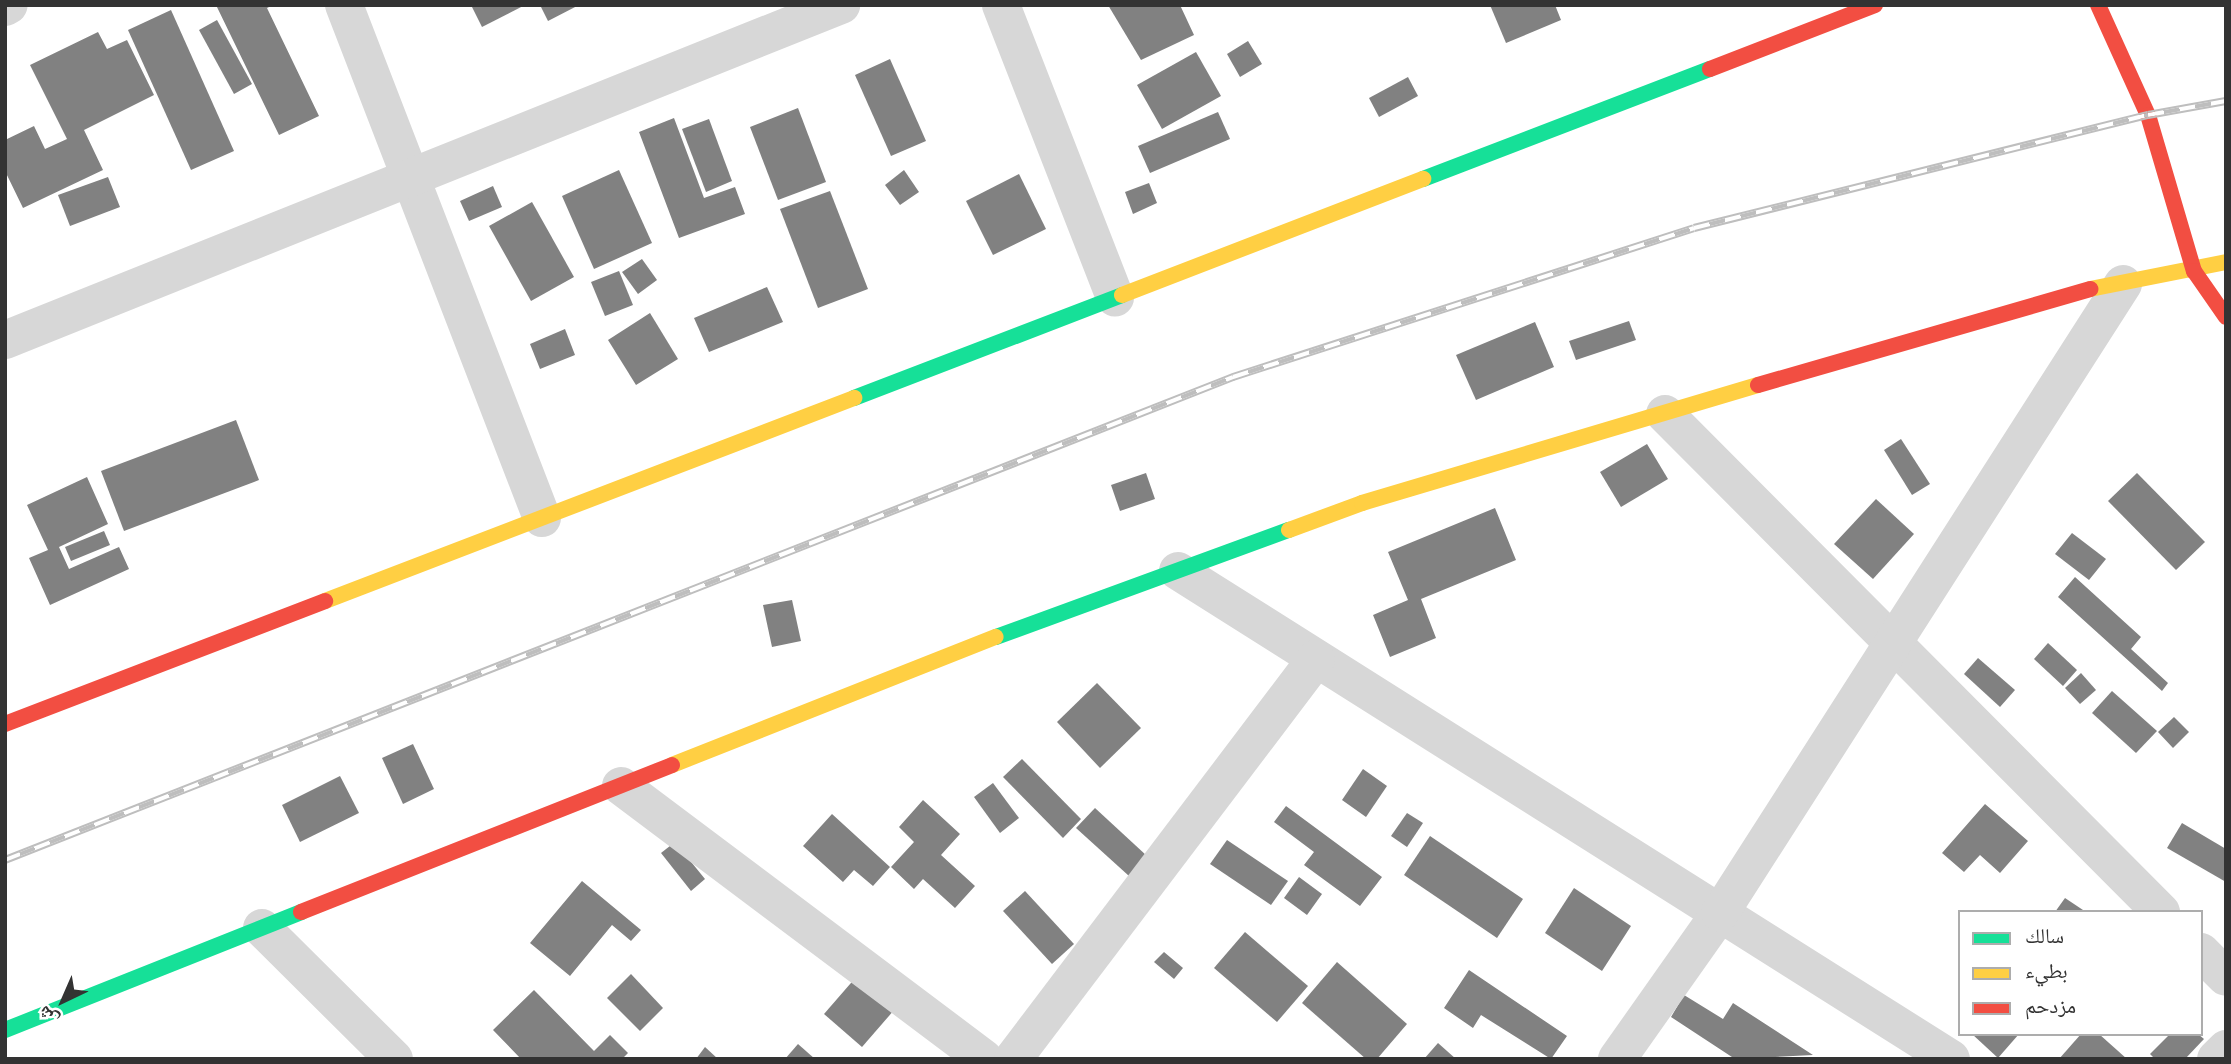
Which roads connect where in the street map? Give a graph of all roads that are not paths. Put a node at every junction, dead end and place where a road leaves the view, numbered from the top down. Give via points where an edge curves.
1 (344, 5) edge
2 (841, 5) edge
3 (1001, 5) edge
4 (1875, 5) edge
5 (2098, 5) edge
6 (410, 177) junction
7 (2226, 262) edge
8 (2194, 271) junction
9 (2123, 284) junction
10 (1115, 298) junction
11 (2226, 317) edge
12 (5, 340) edge
13 (1665, 414) junction
14 (542, 518) junction
15 (1178, 571) junction
16 (1894, 643) junction
17 (1316, 659) junction
18 (5, 724) edge
19 (621, 786) junction
20 (2159, 910) edge
21 (1720, 913) junction
22 (262, 928) junction
23 (2203, 954) edge
24 (2226, 977) edge
25 (5, 1030) edge
26 (2226, 1049) edge
27 (394, 1059) edge
28 (984, 1059) edge
29 (1013, 1059) edge
30 (1617, 1059) edge
31 (1951, 1059) edge
32 (2216, 1059) edge

1 - 6 street
2 - 6 street
3 - 10 street
4 - 10 street
5 - 8 street via 2148,116
6 - 12 street
6 - 14 street
7 - 8 street
8 - 9 street
8 - 11 street
9 - 13 street via 2066,294
9 - 16 street
10 - 14 street
13 - 15 street via 1362,503
13 - 16 street
14 - 18 street
15 - 17 street
15 - 19 street via 959,651
16 - 20 street
16 - 21 street
17 - 21 street
17 - 29 street
19 - 22 street
19 - 28 street
21 - 30 street
21 - 31 street
22 - 25 street
22 - 27 street
23 - 24 street
26 - 32 street

